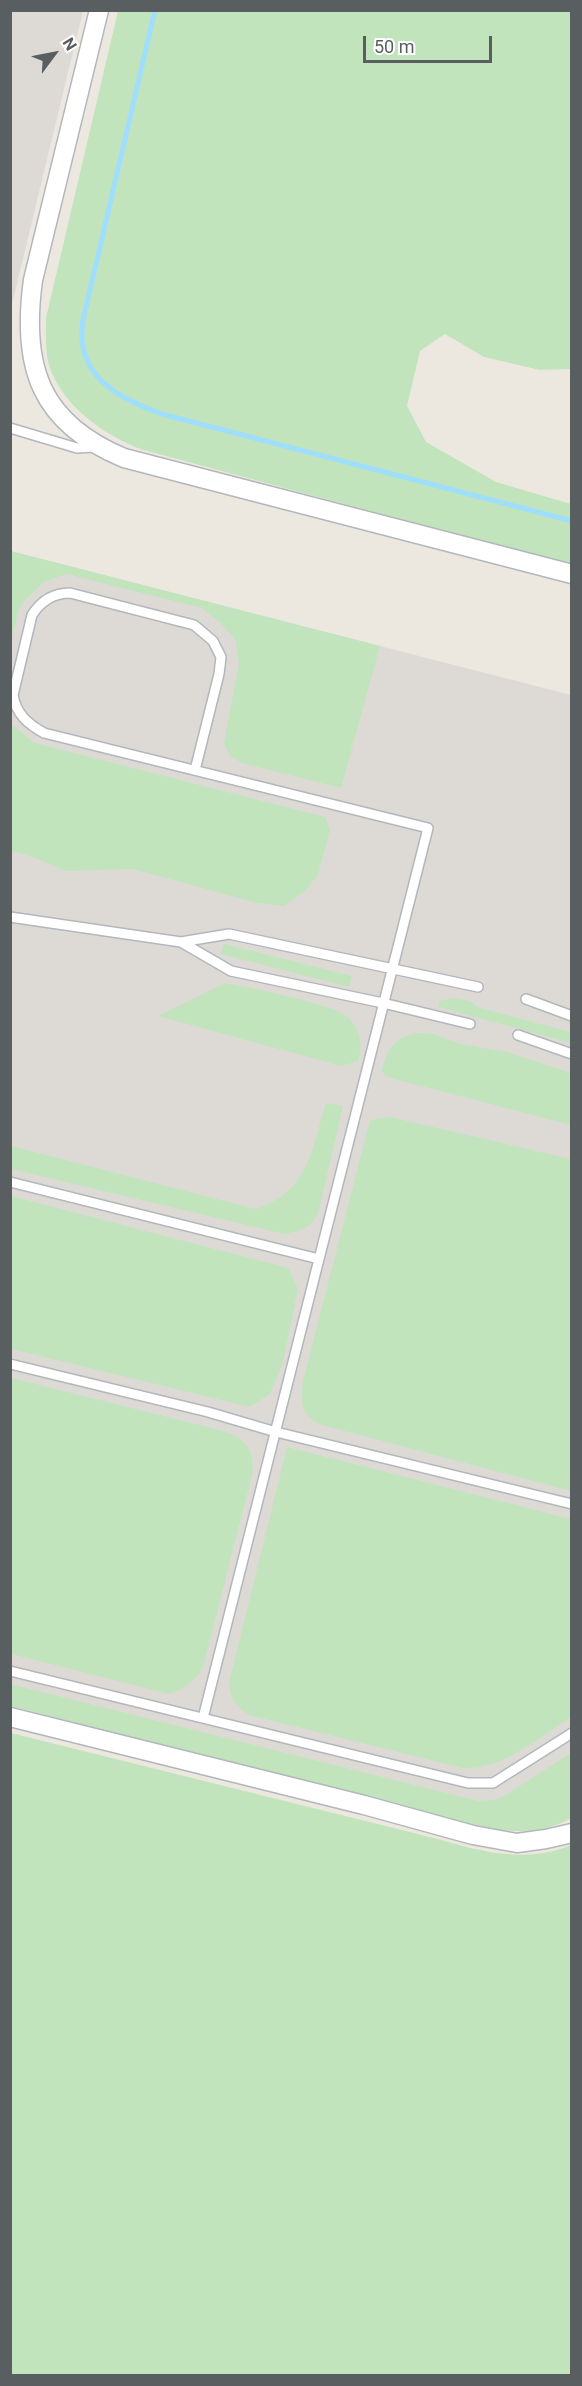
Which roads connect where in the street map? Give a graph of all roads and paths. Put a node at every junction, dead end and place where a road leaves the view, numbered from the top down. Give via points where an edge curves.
1 (99, 10) edge
2 (10, 428) edge
3 (97, 447) junction
4 (572, 574) edge
5 (195, 771) junction
6 (10, 917) edge
7 (181, 942) junction
8 (392, 969) junction
9 (478, 987) dead end
10 (526, 999) dead end
11 (383, 1003) junction
12 (572, 1016) edge
13 (470, 1024) dead end
14 (518, 1035) dead end
15 (572, 1054) edge
16 (10, 1182) edge
17 (319, 1259) junction
18 (10, 1364) edge
19 (276, 1432) junction
20 (572, 1504) edge
21 (10, 1671) edge
22 (10, 1717) edge
23 (203, 1718) junction
24 (572, 1733) edge
25 (572, 1833) edge

1 - 3 street via 28,312 38,380 71,428
2 - 3 lane via 77,448
3 - 4 street via 124,458
5 - 5 lane via 44,733 29,724 14,706 13,695 32,615 39,604 59,593 70,593 194,625 213,641 221,657 219,674
5 - 8 lane via 428,828
6 - 7 lane
7 - 8 lane via 229,933
7 - 11 lane via 231,971
8 - 9 lane
8 - 11 lane
10 - 12 lane
11 - 13 lane
11 - 17 lane
14 - 15 lane
16 - 17 lane
17 - 19 lane
18 - 19 lane
19 - 20 lane
19 - 23 lane
21 - 23 lane
22 - 25 street via 473,1835 517,1843
23 - 24 lane via 481,1785 493,1783

